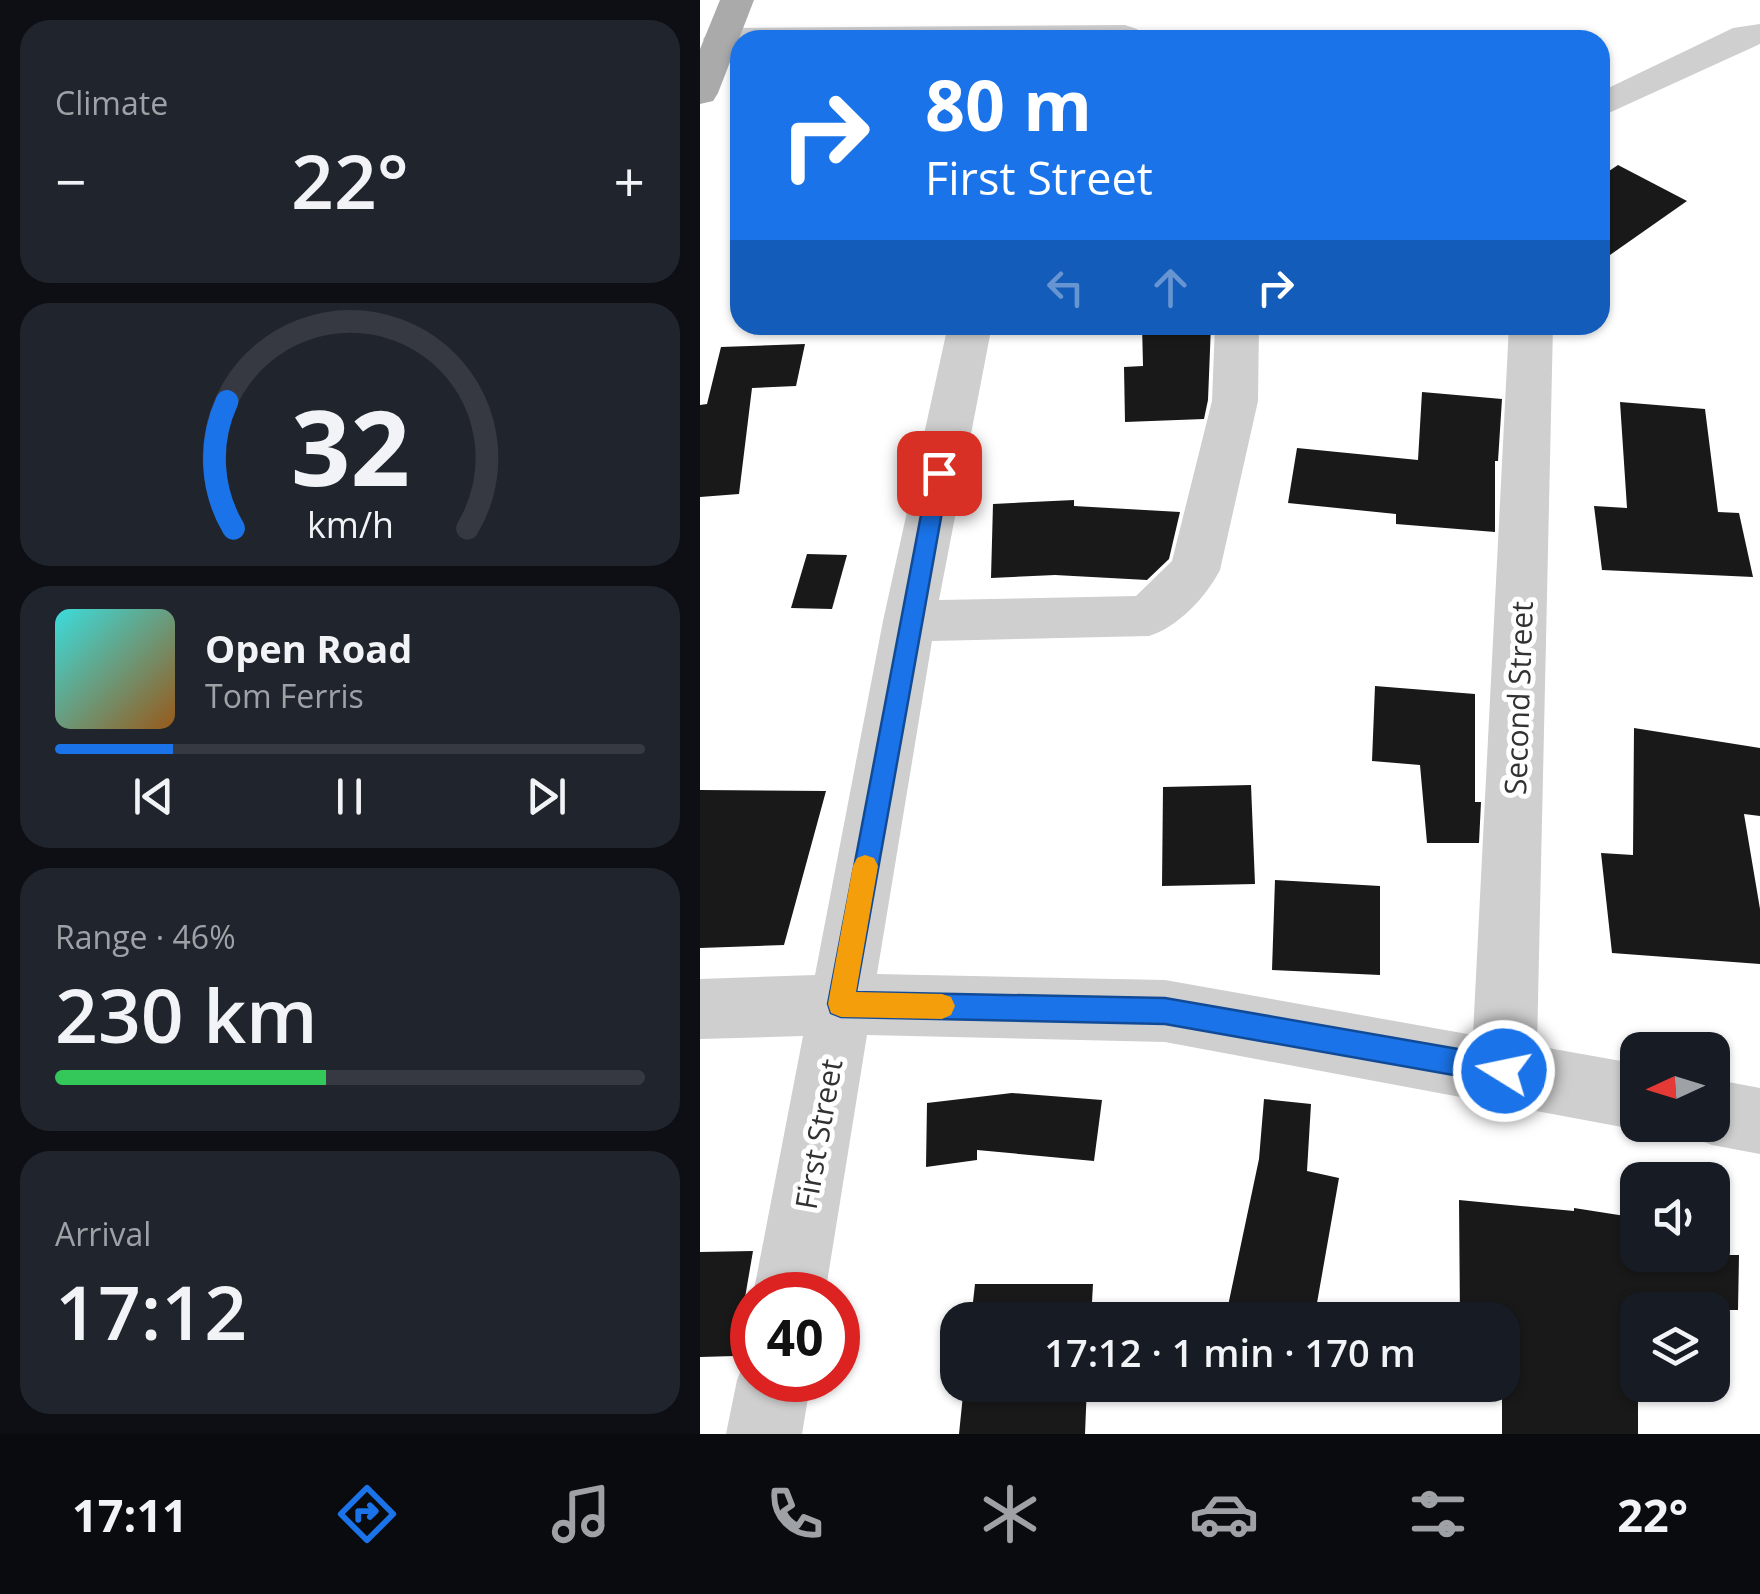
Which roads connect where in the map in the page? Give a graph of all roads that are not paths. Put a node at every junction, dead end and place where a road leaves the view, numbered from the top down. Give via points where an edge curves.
1 (738, 0) edge
2 (1760, 34) edge
3 (721, 39) junction
4 (730, 39) edge
5 (700, 93) edge
6 (1610, 101) edge
7 (968, 335) edge
8 (1237, 335) edge
9 (1531, 335) edge
10 (909, 622) junction
11 (841, 1004) junction
12 (700, 1009) edge
13 (1504, 1071) junction
14 (1620, 1094) edge
15 (1730, 1115) edge
16 (1760, 1121) edge
17 (793, 1272) edge
18 (770, 1402) edge
19 (764, 1434) edge

1 - 3 main road
2 - 6 street via 1745,35
3 - 4 street
3 - 5 main road
7 - 10 street, First Street
8 - 10 street via 1235,400 1195,570 1149,616
9 - 13 street, Second Street
10 - 11 street, First Street
11 - 12 street
11 - 13 street via 1165,1011
11 - 17 street, First Street
13 - 14 street
15 - 16 street
18 - 19 street

